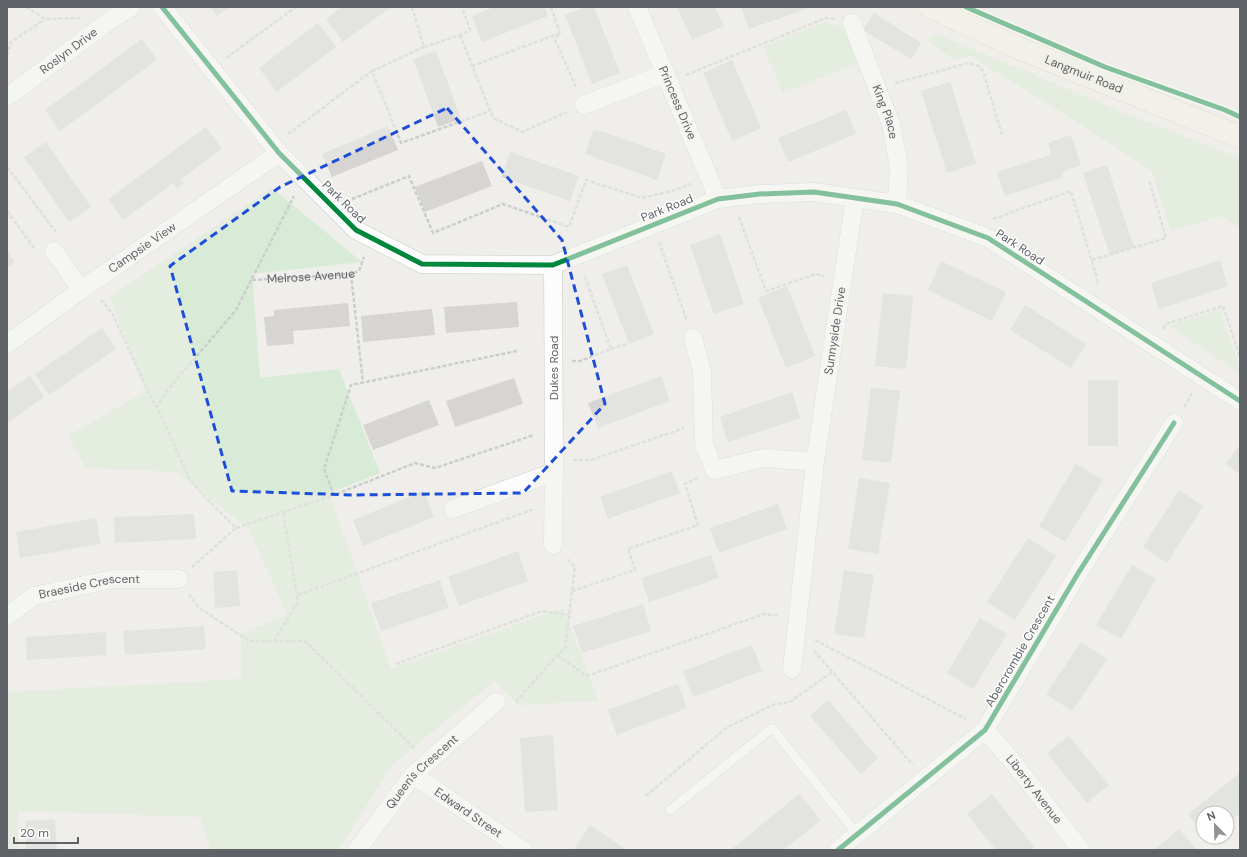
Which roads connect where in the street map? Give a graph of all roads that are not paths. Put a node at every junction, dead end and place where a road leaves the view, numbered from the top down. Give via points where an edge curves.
1 (131, 7) edge
2 (162, 7) edge
3 (638, 7) edge
4 (930, 7) edge
5 (852, 23) road end
6 (668, 78) junction
7 (7, 97) edge
8 (584, 105) road end
9 (1240, 137) edge
10 (276, 149) junction
11 (725, 198) junction
12 (855, 198) junction
13 (897, 204) junction
14 (54, 251) road end
15 (553, 265) junction
16 (81, 290) junction
17 (693, 338) road end
18 (7, 344) edge
19 (1240, 401) edge
20 (1174, 423) road end
21 (815, 462) junction
22 (554, 466) junction
23 (452, 509) dead end
24 (553, 545) road end
25 (179, 579) road end
26 (7, 616) edge
27 (792, 669) dead end
28 (496, 702) road end
29 (986, 730) junction
30 (413, 775) junction
31 (670, 810) dead end
32 (857, 834) junction
33 (357, 850) edge
34 (523, 850) edge
35 (838, 850) edge
36 (1081, 850) edge

1 - 7 street, Roslyn Drive
2 - 10 street, Park Road
3 - 6 street, Princess Drive
4 - 9 main road, Langmuir Road via 1016,47
5 - 13 street, King Place via 891,124 899,166
6 - 8 street
6 - 11 street, Princess Drive via 708,178
10 - 15 street, Park Road via 356,230 422,264
10 - 16 street, Campsie View
11 - 12 street, Park Road via 814,192
11 - 15 street, Park Road
12 - 13 street, Park Road
12 - 21 street, Sunnyside Drive
13 - 19 street, Park Road via 988,238
14 - 16 street
15 - 22 street, Dukes Road
16 - 18 street, Campsie View
17 - 21 street via 702,371 704,444 714,470 764,458
20 - 29 street, Abercrombie Crescent via 1077,575
21 - 27 street, Sunnyside Drive
22 - 23 street
22 - 24 street, Dukes Road
25 - 26 street, Braeside Crescent via 113,579 34,596
28 - 30 street, Queen's Crescent
29 - 32 street, Abercrombie Crescent
29 - 36 street, Liberty Avenue
30 - 33 street, Queen's Crescent
30 - 34 street, Edward Street
31 - 32 lane via 772,728
32 - 35 street, Abercrombie Crescent

